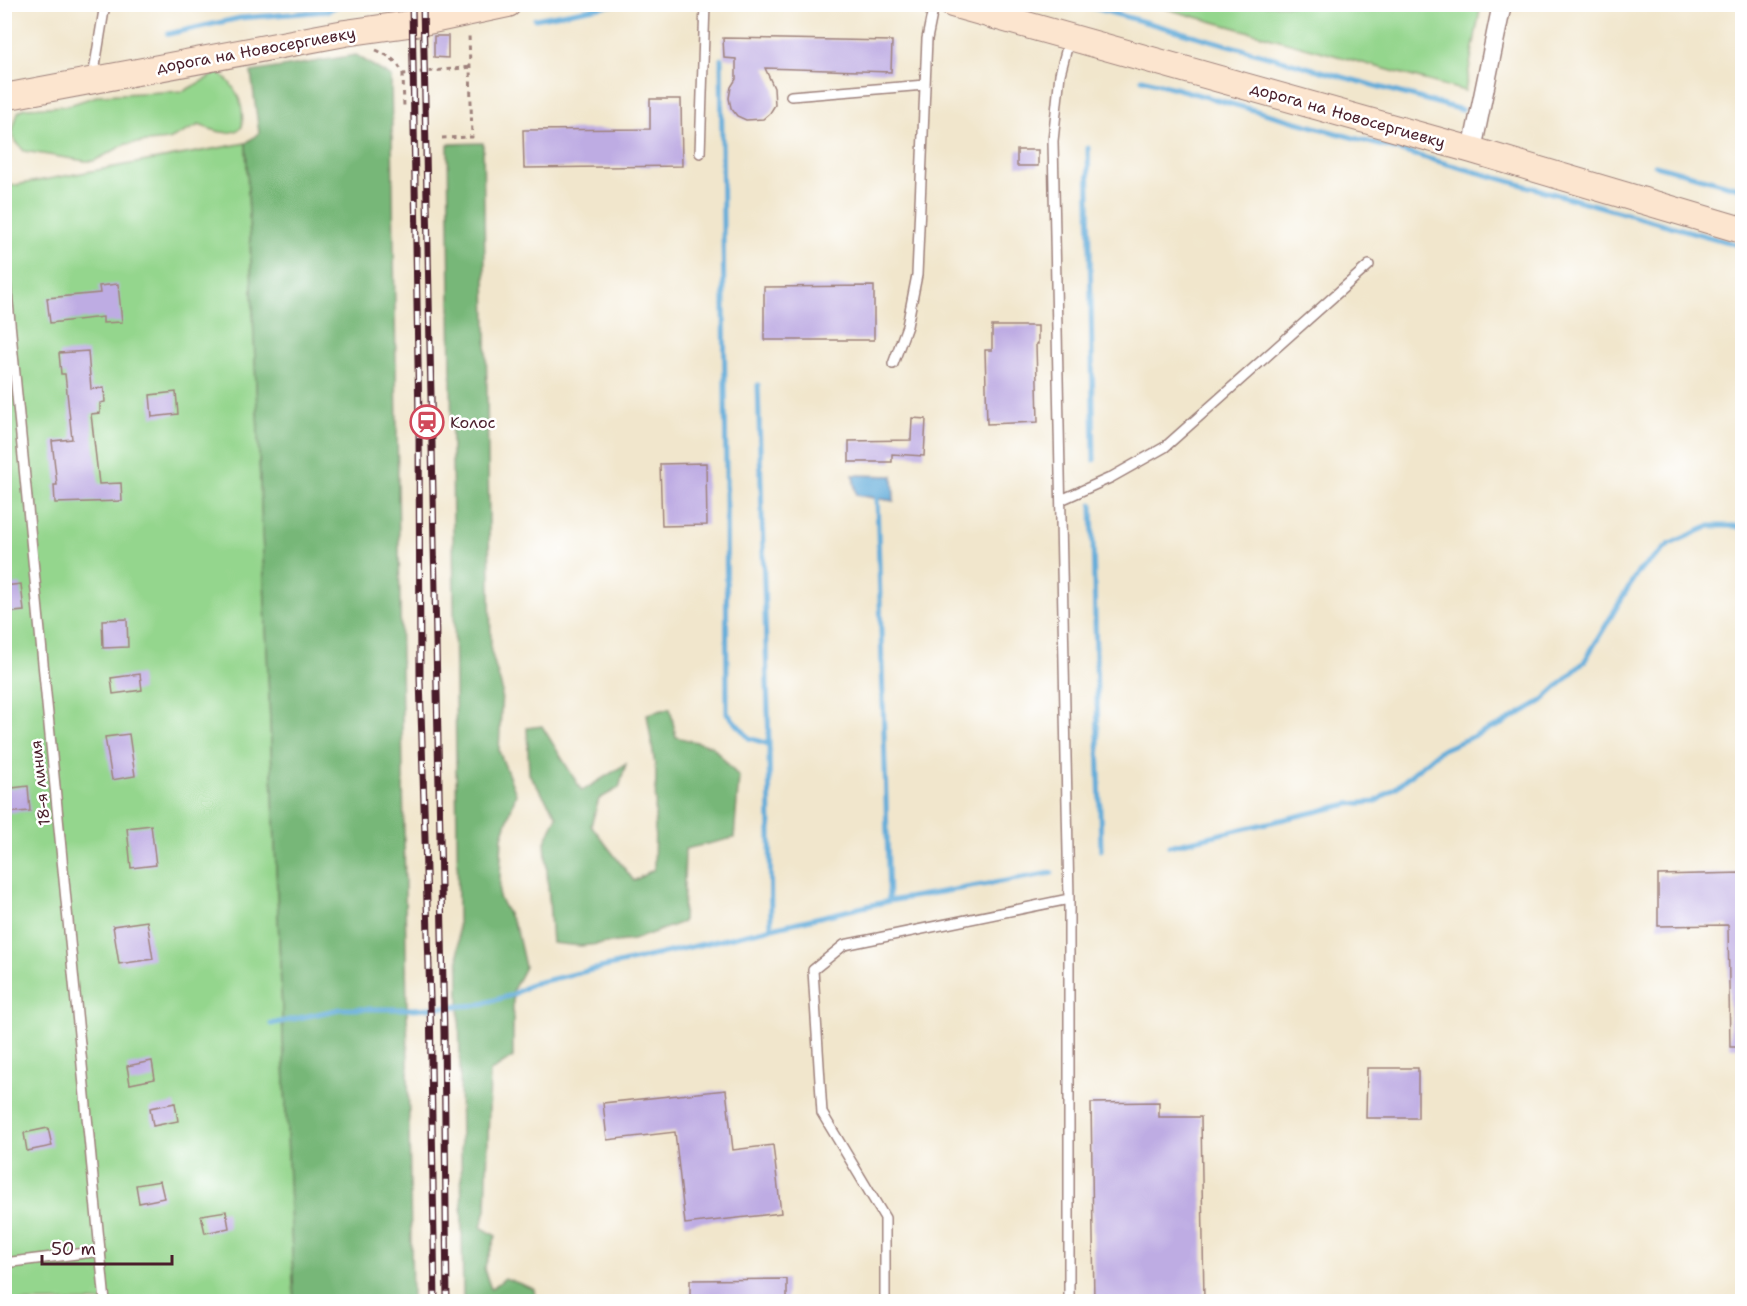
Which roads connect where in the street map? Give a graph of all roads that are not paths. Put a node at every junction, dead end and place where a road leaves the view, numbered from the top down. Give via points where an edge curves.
1 (105, 4) edge
2 (508, 4) edge
3 (705, 4) edge
4 (934, 4) edge
5 (952, 4) edge
6 (1502, 4) edge
7 (1070, 36) junction
8 (93, 81) junction
9 (925, 85) junction
10 (791, 96) dead end
11 (4, 97) edge
12 (1472, 150) junction
13 (700, 153) dead end
14 (1743, 230) edge
15 (4, 261) edge
16 (1369, 265) dead end
17 (892, 364) dead end
18 (1061, 500) junction
19 (1069, 899) junction
20 (101, 1251) junction
21 (4, 1263) edge
22 (105, 1302) edge
23 (885, 1302) edge
24 (1069, 1302) edge

1 - 8 lane
2 - 8 street, дорога на Новосергиевку
3 - 13 lane
4 - 9 lane via 927,39
5 - 7 street, дорога на Новосергиевку
6 - 12 street
7 - 12 street, дорога на Новосергиевку
7 - 18 lane via 1060,74 1053,141
8 - 11 street, дорога на Новосергиевку
9 - 10 lane
9 - 17 lane via 917,275 908,326
12 - 14 street, дорога на Новосергиевку
15 - 20 lane, 18-я линия
16 - 18 lane via 1165,447
18 - 19 lane
19 - 23 lane via 844,945 813,970 822,1113 885,1218
19 - 24 lane
20 - 21 lane
20 - 22 lane, 18-я линия

